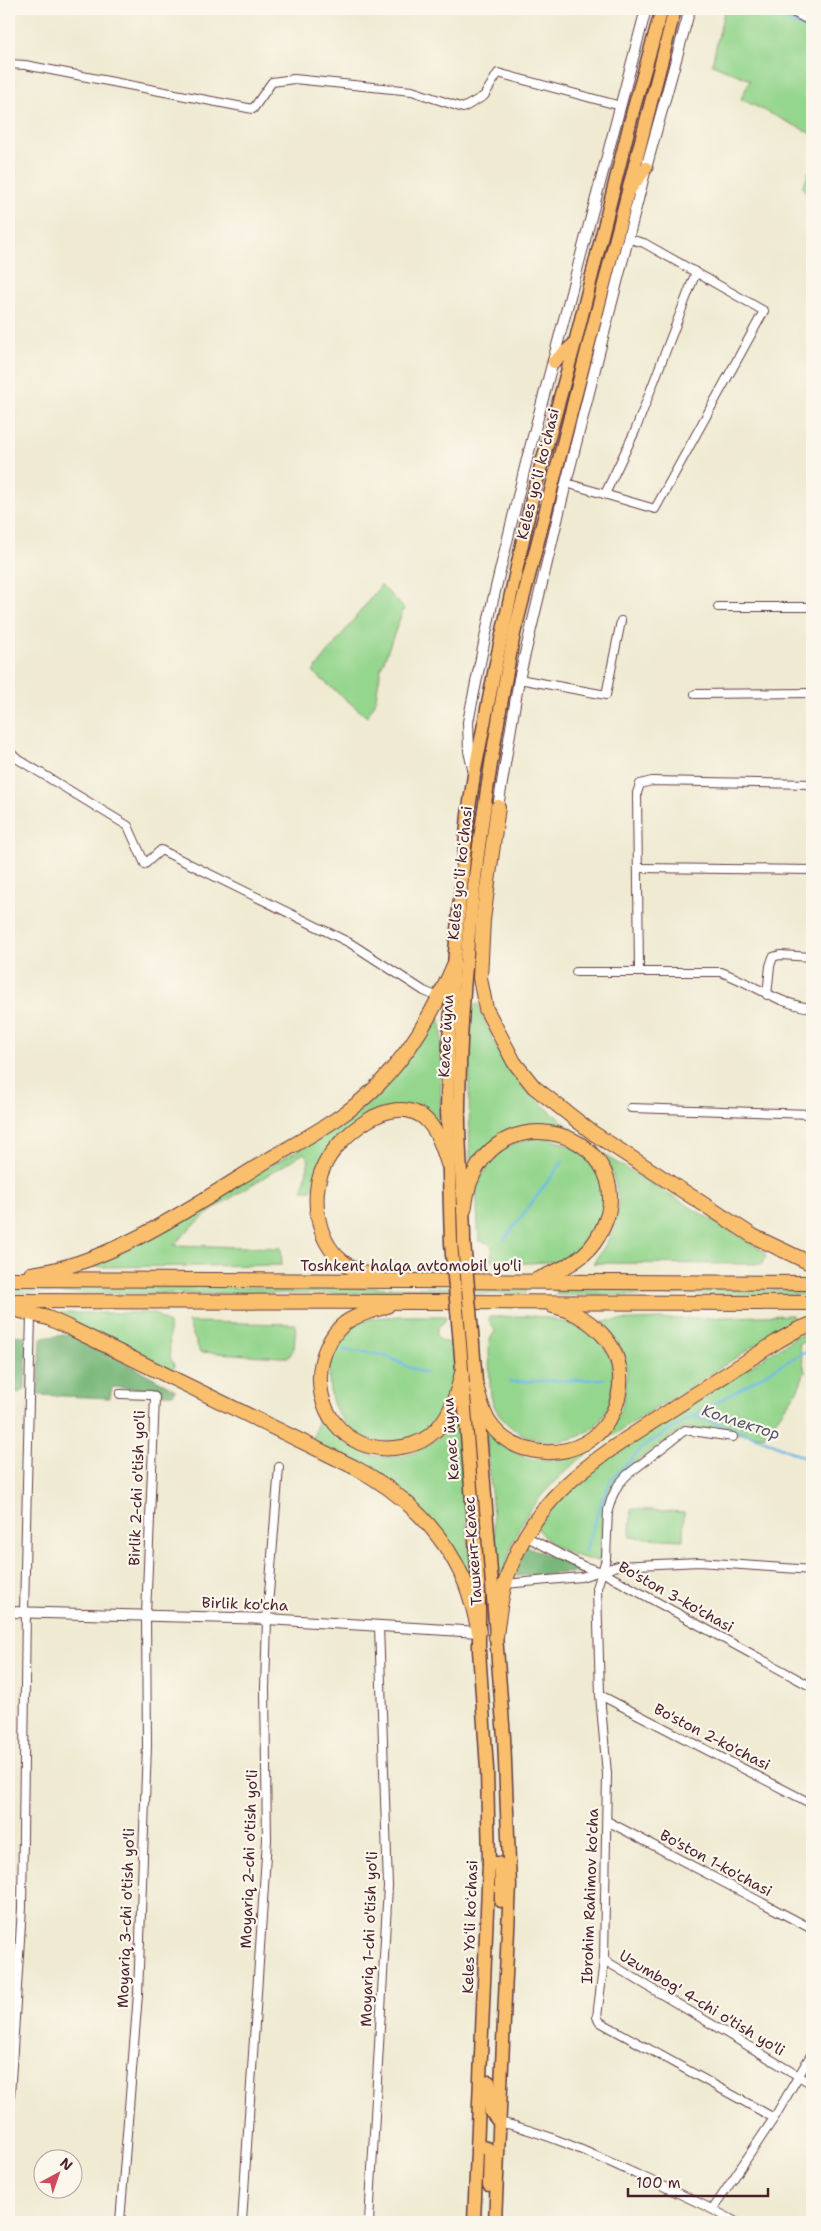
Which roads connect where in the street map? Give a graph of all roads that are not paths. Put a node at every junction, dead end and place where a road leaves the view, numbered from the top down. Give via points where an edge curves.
1 (646, 9) edge
2 (662, 9) edge
3 (674, 9) edge
4 (690, 9) edge
5 (787, 9) edge
6 (812, 22) edge
7 (9, 64) edge
8 (621, 106) junction
9 (646, 168) junction
10 (625, 196) junction
11 (629, 239) junction
12 (696, 272) junction
13 (575, 343) junction
14 (554, 362) junction
15 (566, 483) junction
16 (605, 494) junction
17 (718, 607) dead end
18 (812, 607) edge
19 (621, 621) dead end
20 (519, 679) junction
21 (812, 693) edge
22 (695, 694) dead end
23 (9, 751) edge
24 (474, 775) junction
25 (812, 784) edge
26 (498, 807) junction
27 (480, 830) junction
28 (638, 868) junction
29 (812, 870) edge
30 (468, 953) joint
31 (812, 957) edge
32 (454, 961) junction
33 (639, 971) junction
34 (576, 972) dead end
35 (768, 995) junction
36 (438, 997) junction
37 (812, 1008) edge
38 (631, 1108) dead end
39 (812, 1114) edge
40 (448, 1164) junction
41 (464, 1210) junction
42 (458, 1243) junction
43 (812, 1264) edge
44 (9, 1278) edge
45 (396, 1282) junction
46 (531, 1282) junction
47 (812, 1283) edge
48 (9, 1301) edge
49 (400, 1302) junction
50 (532, 1302) junction
51 (812, 1303) edge
52 (9, 1308) edge
53 (31, 1314) junction
54 (812, 1324) edge
55 (467, 1344) junction
56 (462, 1373) junction
57 (476, 1386) junction
58 (120, 1394) dead end
59 (733, 1437) dead end
60 (278, 1467) dead end
61 (525, 1536) junction
62 (812, 1570) edge
63 (602, 1572) junction
64 (505, 1584) junction
65 (9, 1612) edge
66 (25, 1612) junction
67 (146, 1615) junction
68 (267, 1619) junction
69 (379, 1626) junction
70 (479, 1632) junction
71 (496, 1637) junction
72 (812, 1687) edge
73 (600, 1695) junction
74 (812, 1804) edge
75 (607, 1821) junction
76 (489, 1863) junction
77 (812, 1929) edge
78 (604, 1960) junction
79 (485, 1968) junction
80 (506, 1983) junction
81 (812, 2054) edge
82 (800, 2077) junction
83 (812, 2084) edge
84 (9, 2112) edge
85 (774, 2118) junction
86 (499, 2122) junction
87 (478, 2146) junction
88 (713, 2209) junction
89 (474, 2219) edge
90 (120, 2222) edge
91 (242, 2222) edge
92 (368, 2222) edge
93 (489, 2222) edge
94 (495, 2222) edge
95 (736, 2222) edge

1 - 8 street, Keles yoʻli koʻchasi
2 - 13 main road, Keles yoʻli koʻchasi
3 - 10 main road, Keles yoʻli koʻchasi
4 - 9 street, Keles yoʻli koʻchasi
5 - 6 street
7 - 8 street via 253,109 272,82 294,78 412,91 463,108 484,96 498,73
8 - 14 street, Keles yoʻli koʻchasi
9 - 10 main road
9 - 11 street, Keles yoʻli koʻchasi
10 - 27 main road, Keles yoʻli koʻchasi via 514,634
11 - 12 street via 644,243
11 - 15 street, Keles yoʻli koʻchasi
12 - 16 street via 635,431
12 - 16 street via 764,310 655,510
13 - 14 main road
13 - 24 main road, Keles yoʻli koʻchasi via 532,499
14 - 24 street, Keles yoʻli koʻchasi via 526,463 468,722
15 - 16 street
15 - 20 street, Keles yoʻli koʻchasi
17 - 18 street
19 - 20 street via 606,695
20 - 26 street, Keles yoʻli koʻchasi
21 - 22 street
23 - 36 street via 128,826 144,864 160,850 350,943
24 - 32 main road, Keles yoʻli koʻchasi
25 - 28 street via 652,781 640,784
26 - 27 main road
26 - 43 highway via 483,920 480,978 486,1009 514,1062 534,1087 593,1133 753,1236
27 - 30 main road, Keles yoʻli koʻchasi
28 - 29 street
28 - 33 street
30 - 41 main road, Келес йули via 458,1108
31 - 35 street via 773,957
32 - 36 highway
32 - 40 main road, Келес йули via 447,1108
33 - 34 street
33 - 35 street via 721,972 741,979
35 - 37 street
36 - 44 highway via 401,1059 379,1084 342,1115 193,1206 117,1247 53,1271
38 - 39 street
40 - 42 main road
40 - 45 highway via 437,1135 427,1121 414,1112 399,1110 383,1113 356,1129 334,1150 322,1170 317,1207 330,1248 354,1270
41 - 42 main road
41 - 46 highway via 476,1168 494,1148 512,1137 533,1131 554,1132 580,1145 596,1160 607,1181 609,1194 609,1208 602,1232 576,1261
42 - 55 main road, Келес йули, bridge
44 - 45 highway, Toshkent halqa avtomobil yo'li
45 - 46 highway, Toshkent halqa avtomobil yo'li
46 - 47 highway, Toshkent halqa avtomobil yo'li
48 - 49 highway
49 - 50 highway
49 - 56 highway via 355,1317 331,1338 323,1357 319,1385 324,1408 336,1426 354,1440 371,1447 401,1447 420,1441 436,1430 451,1410
50 - 51 highway
50 - 57 highway via 576,1315 595,1327 610,1344 618,1361 621,1380 609,1419 595,1435 576,1447 554,1452 532,1451 514,1445 495,1430 486,1416
52 - 53 highway
53 - 66 street
53 - 70 highway via 68,1327 354,1466 391,1489 418,1512 453,1558 465,1581
54 - 61 highway via 778,1341 593,1460 554,1497
55 - 56 main road, Келес йули
55 - 57 main road, Ташкент-Келес
56 - 70 main road, Келес йули via 479,1592
57 - 71 main road, Ташкент-Келес
58 - 67 street, Birlik 2-chi o'tish yo'li via 155,1397
59 - 63 street, Ibrohim Rahimov ko'cha via 685,1430 627,1475 612,1497 608,1510 606,1559
60 - 68 street, Moyariq 2-chi o'tish yo'li
61 - 63 street, Bo'ston 3-ko'chasi via 583,1566
61 - 64 highway
62 - 63 street via 699,1562 618,1566
63 - 64 street
63 - 72 street, Bo'ston 3-ko'chasi
63 - 73 street, Ibrohim Rahimov ko'cha via 596,1588
64 - 71 highway
65 - 66 street, Birlik ko'cha
66 - 67 street, Birlik ko'cha
66 - 84 street via 22,1908
67 - 68 street, Birlik ko'cha
67 - 90 street, Moyariq 3-chi o'tish yo'li via 147,1746 138,1994
68 - 69 street, Birlik ko'cha
68 - 91 street, Moyariq 2-chi o'tish yo'li via 267,1840
69 - 70 street, Birlik ko'cha
69 - 92 street, Moyariq 1-chi o'tish yo'li via 388,1886
70 - 76 main road, Keles Yoʻli koʻchasi
71 - 80 main road via 510,1838
73 - 74 street, Bo'ston 2-ko'chasi
73 - 75 street, Ibrohim Rahimov ko'cha via 607,1774
75 - 77 street, Bo'ston 1-ko'chasi
75 - 78 street, Ibrohim Rahimov ko'cha
76 - 79 main road, Keles Yoʻli koʻchasi
76 - 80 main road via 498,1863 502,1871 500,1941
78 - 82 street, Uzumbog' 4-chi o'tish yo'li
78 - 85 street, Ibrohim Rahimov ko'cha via 600,2022
79 - 86 main road via 491,2009 488,2098 491,2112
79 - 87 main road, Keles Yoʻli koʻchasi
80 - 86 main road
81 - 82 street
82 - 83 street, Uzumbog' 4-chi o'tish yo'li
82 - 85 street
85 - 88 street
86 - 88 street via 588,2152
86 - 94 main road
87 - 89 main road, Keles Yoʻli koʻchasi
87 - 93 main road via 490,2151
88 - 95 street

